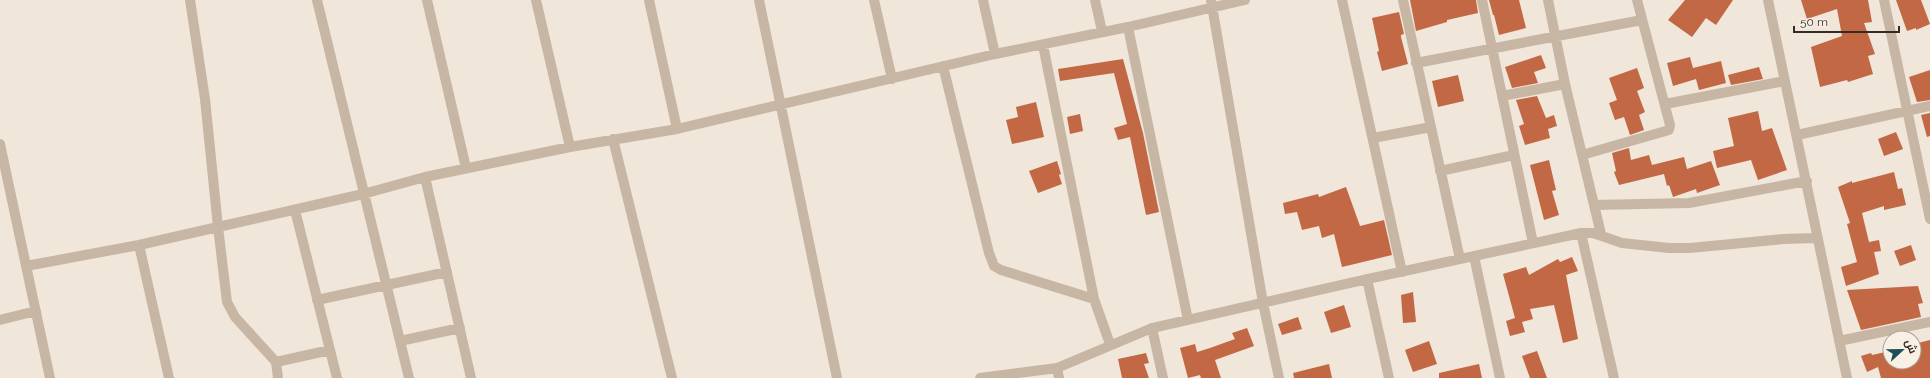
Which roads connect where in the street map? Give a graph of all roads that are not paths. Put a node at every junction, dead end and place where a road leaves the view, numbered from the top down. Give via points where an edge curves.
1 (190, 0) edge
2 (317, 0) edge
3 (427, 0) edge
4 (536, 0) edge
5 (649, 0) edge
6 (759, 0) edge
7 (874, 0) edge
8 (983, 0) edge
9 (1095, 0) edge
10 (1245, 0) edge
11 (1342, 0) edge
12 (1403, 0) edge
13 (1482, 0) edge
14 (1548, 0) edge
15 (1637, 0) edge
16 (1768, 0) edge
17 (1884, 0) edge
18 (1211, 3) edge
19 (1642, 20) junction
20 (1128, 27) junction
21 (1102, 31) junction
22 (1555, 37) junction
23 (1043, 45) junction
24 (1492, 49) junction
25 (995, 54) junction
26 (1416, 63) junction
27 (943, 66) junction
28 (892, 79) junction
29 (1784, 81) junction
30 (1565, 84) junction
31 (1502, 96) junction
32 (1665, 104) junction
33 (779, 105) junction
34 (1930, 106) edge
35 (1906, 111) junction
36 (1431, 127) junction
37 (677, 129) junction
38 (1797, 135) junction
39 (1373, 138) junction
40 (613, 139) junction
41 (0, 144) edge
42 (570, 147) junction
43 (1514, 155) junction
44 (1582, 155) junction
45 (466, 168) junction
46 (1440, 171) junction
47 (425, 177) junction
48 (1807, 181) junction
49 (363, 194) junction
50 (1594, 205) junction
51 (295, 210) junction
52 (1930, 219) edge
53 (218, 227) junction
54 (1581, 234) junction
55 (1601, 234) junction
56 (1817, 238) junction
57 (1533, 243) junction
58 (139, 245) junction
59 (1474, 256) junction
60 (1460, 259) junction
61 (26, 266) junction
62 (447, 272) junction
63 (1402, 272) junction
64 (1367, 278) junction
65 (386, 285) junction
66 (1094, 299) junction
67 (317, 300) junction
68 (1263, 303) junction
69 (36, 311) junction
70 (0, 320) edge
71 (1188, 320) junction
72 (1930, 322) edge
73 (460, 328) junction
74 (1152, 328) junction
75 (400, 341) junction
76 (1839, 342) junction
77 (1110, 344) junction
78 (330, 350) junction
79 (276, 362) junction
80 (1058, 373) edge
81 (50, 378) edge
82 (169, 378) edge
83 (278, 378) edge
84 (337, 378) edge
85 (409, 378) edge
86 (471, 378) edge
87 (672, 378) edge
88 (837, 378) edge
89 (980, 378) edge
90 (1163, 378) edge
91 (1279, 378) edge
92 (1389, 378) edge
93 (1500, 378) edge
94 (1614, 378) edge
95 (1847, 378) edge

1 - 53 street via 205,99
2 - 49 street
3 - 45 street
4 - 42 street
5 - 37 street
6 - 33 street
7 - 28 street
8 - 25 street
9 - 21 street
10 - 18 street
11 - 39 street
12 - 26 street
13 - 24 street
14 - 22 street
15 - 19 street
16 - 29 street
17 - 35 street
18 - 20 street
18 - 68 street
19 - 22 street
19 - 32 street
20 - 21 street
20 - 71 street
21 - 23 street
22 - 24 street
22 - 30 street
23 - 25 street
23 - 66 street
24 - 26 street
24 - 31 street
25 - 27 street
26 - 36 street
27 - 28 street
27 - 66 street via 988,253 994,266
28 - 33 street
29 - 32 street
29 - 38 street
30 - 31 street
30 - 44 street
31 - 43 street
32 - 44 street via 1669,130
33 - 37 street
33 - 88 street
34 - 35 street
35 - 38 street
35 - 52 street
36 - 39 street
36 - 46 street
37 - 40 street
38 - 48 street
39 - 63 street
40 - 42 street
40 - 87 street
41 - 61 street
42 - 45 street
43 - 46 street
43 - 57 street
44 - 50 street
45 - 47 street
46 - 60 street
47 - 49 street
47 - 62 street
48 - 50 street via 1689,203
48 - 56 street
49 - 51 street
49 - 65 street
50 - 55 street
51 - 53 street
51 - 67 street
53 - 58 street
53 - 79 street via 227,302 235,317
54 - 55 street
54 - 57 street
54 - 94 street
55 - 56 street via 1641,246 1669,248
56 - 76 street
57 - 59 street
58 - 61 street
58 - 82 street
59 - 60 street
59 - 93 street
60 - 63 street
61 - 69 street
62 - 65 street
62 - 73 street
63 - 64 street
64 - 68 street
64 - 92 street
65 - 67 street
65 - 75 street
66 - 77 street
67 - 78 street
68 - 71 street
68 - 91 street
69 - 70 street
69 - 81 street
71 - 74 street
72 - 76 street
73 - 75 street
73 - 86 street
74 - 77 street
74 - 90 street
75 - 85 street
76 - 95 street
77 - 80 street
78 - 79 street
78 - 84 street
79 - 83 street
80 - 89 street

